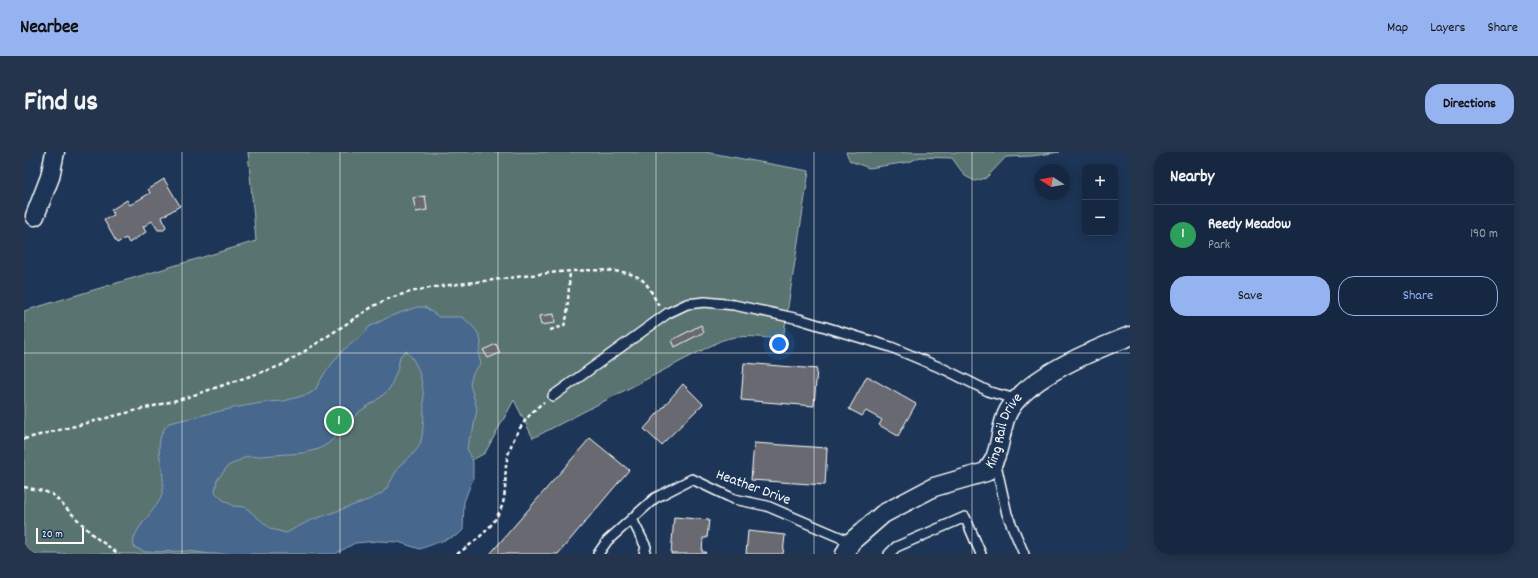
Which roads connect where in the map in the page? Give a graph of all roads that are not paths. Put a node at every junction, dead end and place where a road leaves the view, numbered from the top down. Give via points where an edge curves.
1 (55, 152) edge
2 (35, 216) dead end
3 (1130, 336) edge
4 (553, 396) road end
5 (1016, 399) junction
6 (995, 459) junction
7 (632, 519) junction
8 (848, 548) edge
9 (598, 554) edge
10 (644, 554) edge
11 (889, 554) edge
12 (982, 554) edge
13 (1024, 554) edge

1 - 2 street via 50,177
3 - 5 street, King Rail Drive via 1043,378
4 - 5 lane via 664,315 687,304 705,302 734,305 799,319 891,347 990,392
5 - 6 street, King Rail Drive via 1002,427
6 - 8 street, King Rail Drive via 986,472 934,487 883,514
6 - 13 lane via 1007,514
7 - 8 lane, Heather Drive via 655,498 692,479 734,499 767,506
7 - 9 lane, Heather Drive
7 - 10 lane via 646,547
11 - 12 lane via 896,547 965,517

